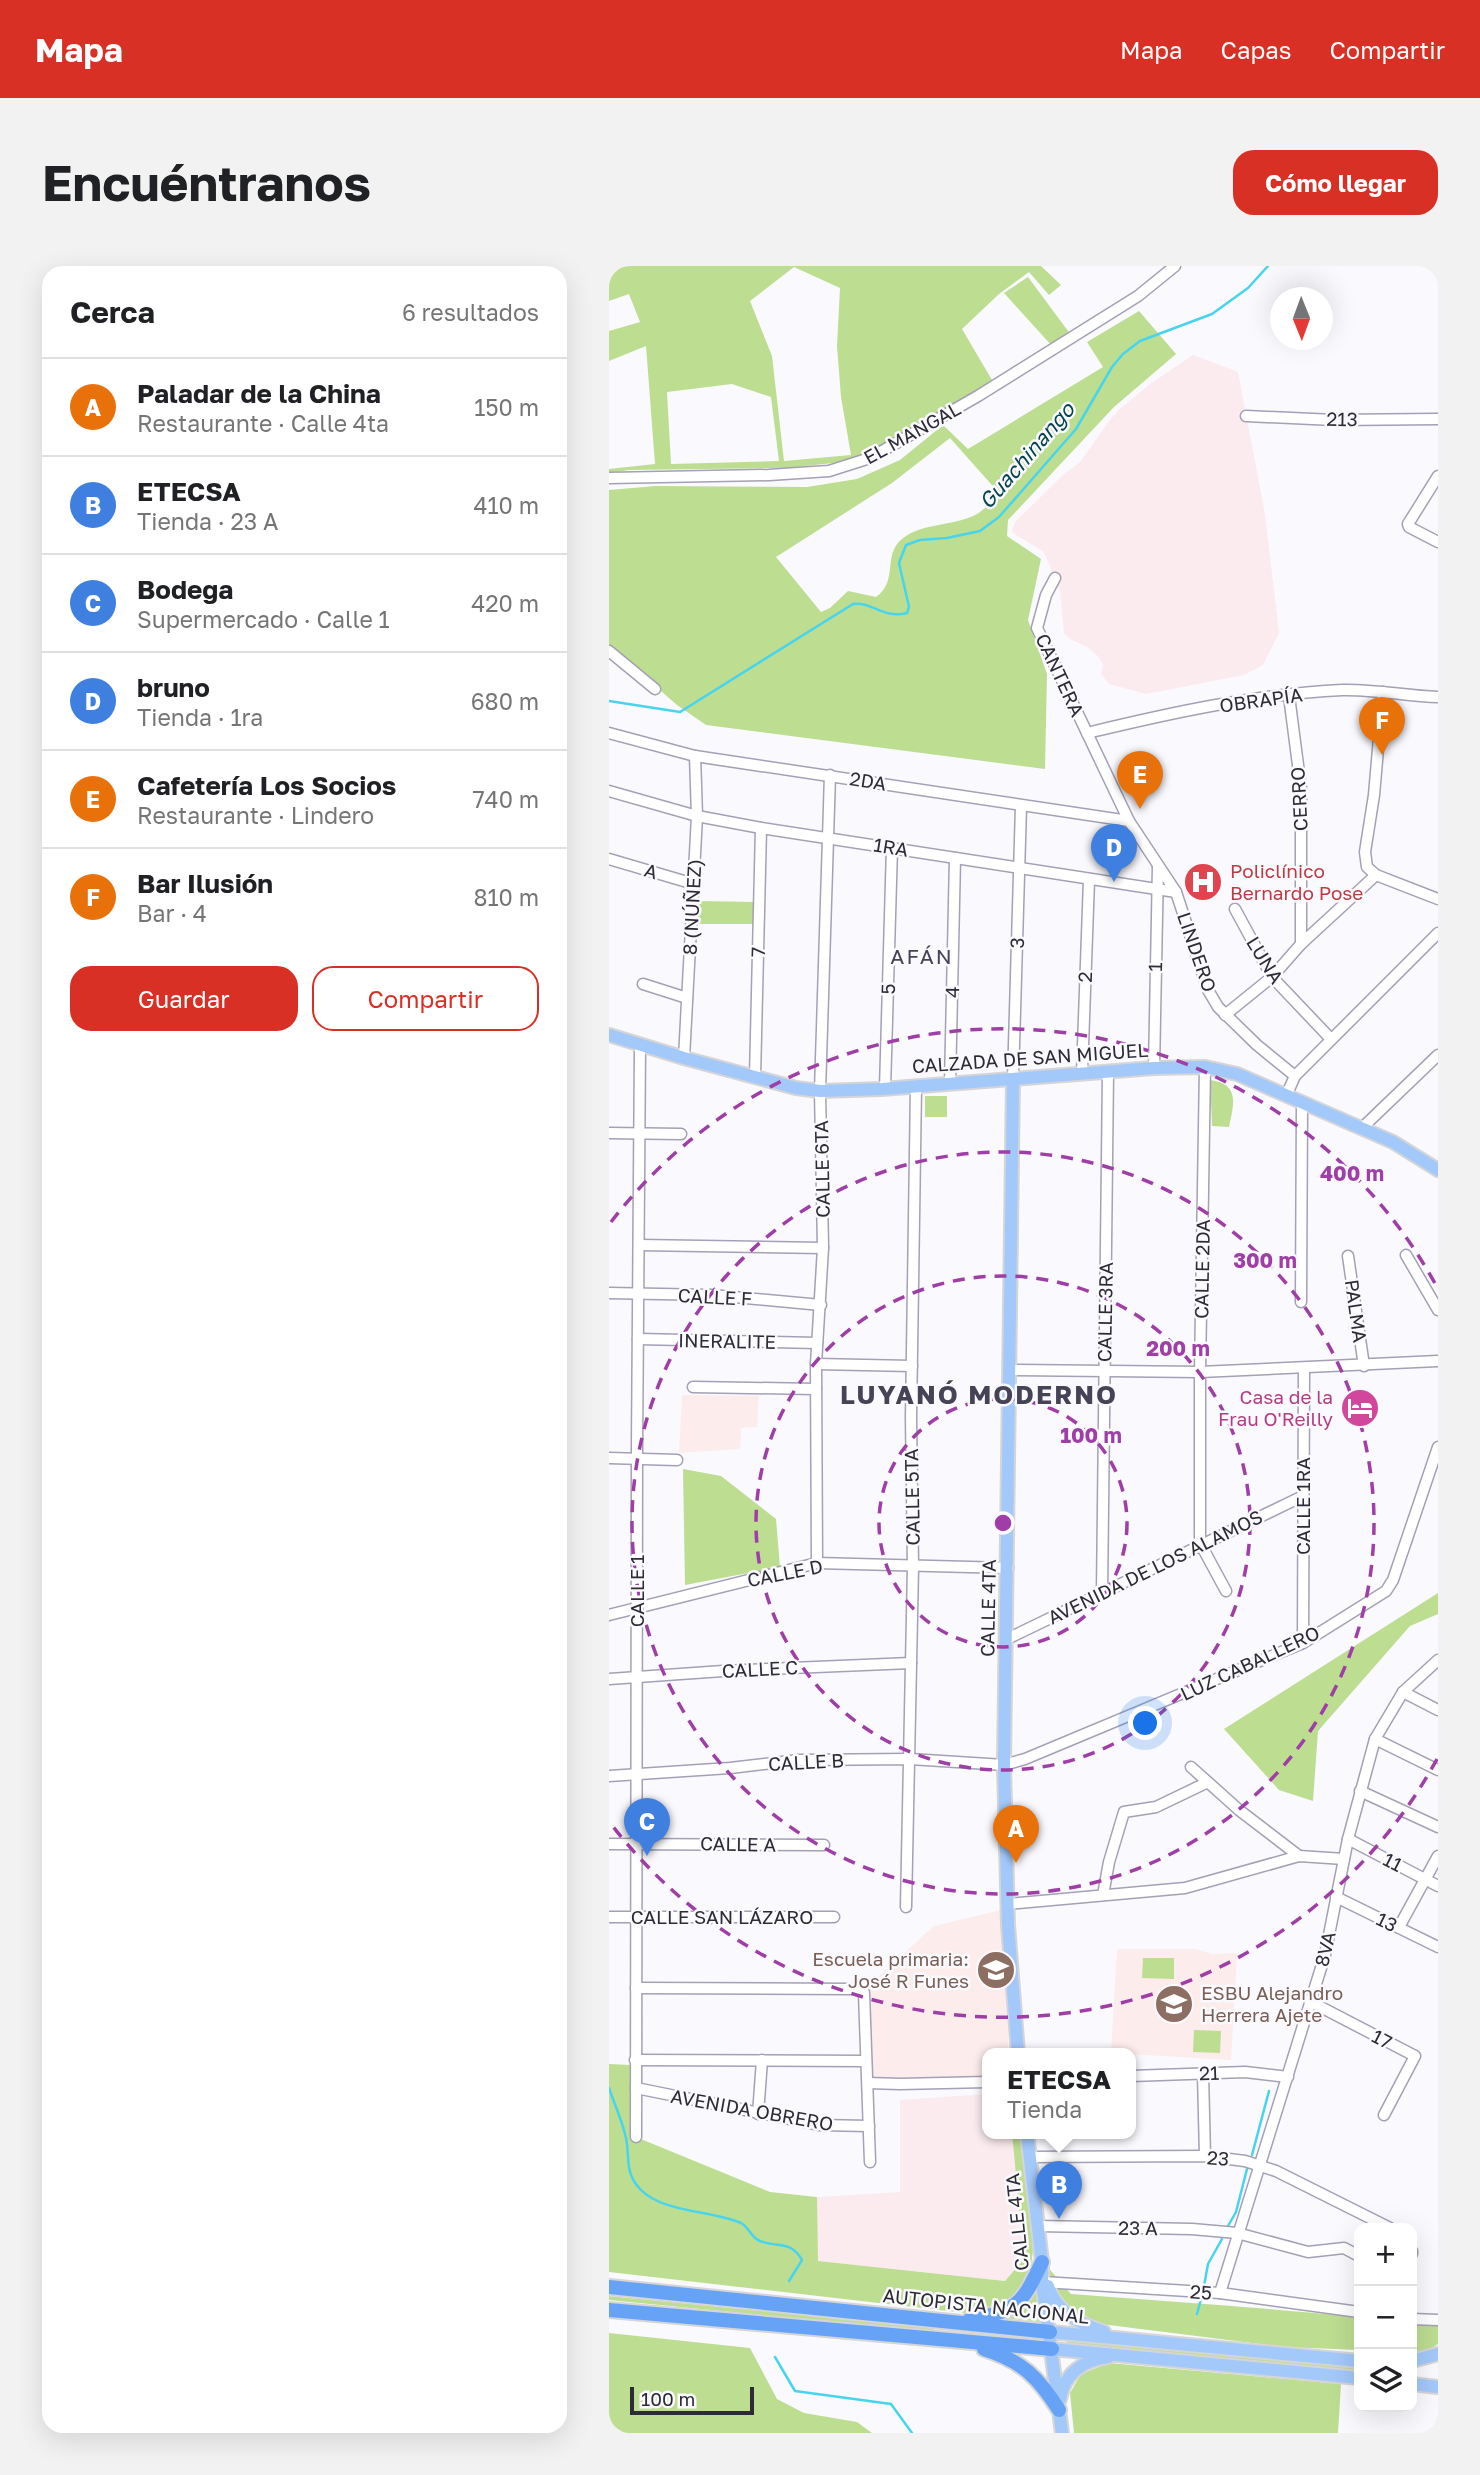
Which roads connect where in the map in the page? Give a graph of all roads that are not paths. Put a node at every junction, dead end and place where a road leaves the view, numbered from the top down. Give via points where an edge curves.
1 (1175, 266) edge
2 (1246, 416) dead end
3 (1438, 419) edge
4 (1438, 477) edge
5 (609, 478) edge
6 (1438, 542) edge
7 (1055, 578) dead end
8 (609, 651) edge
9 (655, 689) dead end
10 (1383, 692) junction
11 (1289, 696) junction
12 (1438, 697) edge
13 (609, 733) edge
14 (1087, 733) junction
15 (695, 756) junction
16 (830, 775) junction
17 (609, 790) edge
18 (1021, 806) junction
19 (697, 816) junction
20 (1129, 821) junction
21 (761, 828) junction
22 (827, 837) junction
23 (892, 847) junction
24 (955, 858) junction
25 (609, 859) edge
26 (1158, 866) junction
27 (1020, 867) junction
28 (1376, 875) junction
29 (1089, 880) junction
30 (694, 884) junction
31 (1157, 890) junction
32 (1176, 892) junction
33 (1438, 899) edge
34 (1235, 909) dead end
35 (1438, 933) edge
36 (1301, 944) junction
37 (1272, 977) junction
38 (643, 984) dead end
39 (687, 998) junction
40 (1225, 1015) junction
41 (609, 1035) edge
42 (1330, 1038) junction
43 (641, 1045) junction
44 (1438, 1055) edge
45 (684, 1058) junction
46 (1154, 1068) junction
47 (1205, 1068) junction
48 (1108, 1072) junction
49 (1082, 1073) junction
50 (1294, 1076) junction
51 (755, 1077) junction
52 (1013, 1079) junction
53 (950, 1084) junction
54 (916, 1087) junction
55 (885, 1089) junction
56 (820, 1091) junction
57 (1286, 1096) junction
58 (1302, 1103) junction
59 (1362, 1128) junction
60 (609, 1133) edge
61 (640, 1133) junction
62 (681, 1134) dead end
63 (1438, 1170) edge
64 (639, 1245) junction
65 (823, 1248) junction
66 (1406, 1255) dead end
67 (1348, 1256) dead end
68 (609, 1293) edge
69 (638, 1293) junction
70 (1301, 1302) dead end
71 (821, 1305) junction
72 (1438, 1310) edge
73 (638, 1339) junction
74 (817, 1343) junction
75 (1438, 1362) edge
76 (816, 1364) junction
77 (912, 1366) junction
78 (1364, 1366) junction
79 (1304, 1369) junction
80 (1010, 1370) junction
81 (1104, 1370) junction
82 (1200, 1372) junction
83 (693, 1387) dead end
84 (816, 1389) junction
85 (1438, 1447) edge
86 (609, 1458) edge
87 (637, 1459) junction
88 (677, 1460) dead end
89 (1303, 1496) junction
90 (1200, 1544) junction
91 (817, 1563) junction
92 (913, 1567) junction
93 (1008, 1568) junction
94 (1226, 1591) dead end
95 (1102, 1594) junction
96 (637, 1607) junction
97 (609, 1615) edge
98 (1007, 1639) junction
99 (1303, 1643) junction
100 (1438, 1660) edge
101 (911, 1663) junction
102 (637, 1677) junction
103 (609, 1679) edge
104 (1403, 1692) junction
105 (1438, 1710) edge
106 (1375, 1739) junction
107 (910, 1759) junction
108 (1004, 1765) junction
109 (1191, 1767) dead end
110 (1438, 1770) edge
111 (637, 1773) junction
112 (609, 1776) edge
113 (1206, 1783) junction
114 (1360, 1791) junction
115 (1438, 1827) edge
116 (1348, 1839) junction
117 (636, 1843) junction
118 (609, 1844) edge
119 (824, 1845) dead end
120 (1299, 1856) junction
121 (1438, 1856) edge
122 (1344, 1859) junction
123 (1427, 1880) junction
124 (1438, 1886) edge
125 (1103, 1895) junction
126 (1336, 1897) junction
127 (1007, 1904) junction
128 (906, 1907) dead end
129 (609, 1917) edge
130 (636, 1917) junction
131 (834, 1917) dead end
132 (1399, 1927) junction
133 (1438, 1947) edge
134 (636, 1988) junction
135 (1311, 2002) junction
136 (1018, 2048) edge
137 (635, 2060) junction
138 (762, 2060) junction
139 (866, 2061) junction
140 (1203, 2074) junction
141 (1136, 2076) edge
142 (1288, 2077) junction
143 (982, 2082) edge
144 (868, 2083) junction
145 (636, 2088) junction
146 (758, 2114) junction
147 (1384, 2115) dead end
148 (869, 2126) junction
149 (636, 2137) dead end
150 (1028, 2139) edge
151 (1030, 2157) junction
152 (1205, 2157) junction
153 (870, 2162) dead end
154 (1260, 2165) junction
155 (1380, 2223) edge
156 (1038, 2226) junction
157 (1237, 2233) junction
158 (1354, 2253) edge
159 (1042, 2262) junction
160 (1045, 2282) junction
161 (609, 2287) edge
162 (1220, 2293) junction
163 (609, 2310) edge
164 (1354, 2311) edge
165 (1417, 2319) edge
166 (1438, 2320) edge
167 (954, 2323) junction
168 (1050, 2332) junction
169 (1135, 2340) junction
170 (955, 2341) junction
171 (1052, 2349) junction
172 (1438, 2354) edge
173 (1125, 2355) junction
174 (1417, 2360) edge
175 (1354, 2361) edge
176 (1354, 2378) edge
177 (1417, 2385) edge
178 (1438, 2387) edge
179 (1059, 2410) junction
180 (1062, 2433) edge

1 - 5 street, EL MANGAL via 1138,296 870,458 829,471
2 - 3 street, 213
4 - 6 street via 1408,524
7 - 14 street, CANTERA via 1037,628
8 - 9 street
10 - 11 street, OBRAPÍA via 1344,690
10 - 12 street, OBRAPÍA
10 - 28 street via 1366,852 1367,867
11 - 14 street, OBRAPÍA via 1179,711
11 - 36 street, CERRO via 1301,788
13 - 15 street, 2DA
14 - 20 street, LINDERO
15 - 16 street, 2DA
15 - 19 street, 8 (NÚÑEZ)
16 - 18 street, 2DA
16 - 22 street, CALLE 6TA
17 - 19 street, 1RA
18 - 20 street, 2DA
18 - 27 street, 3
19 - 21 street, 1RA
19 - 30 street, 8 (NÚÑEZ)
20 - 26 street, LINDERO
21 - 22 street, 1RA
21 - 51 street, 7
22 - 23 street, 1RA
22 - 56 street, CALLE 6TA
23 - 24 street, 1RA
23 - 55 street, 5
24 - 27 street, 1RA
24 - 53 street, 4
25 - 30 street, A
26 - 31 street, 1
26 - 32 street, LINDERO
27 - 29 street, 1RA
27 - 52 street, 3
28 - 33 street
28 - 36 street
29 - 31 street, 1RA
29 - 49 street, 2
30 - 39 street, 8 (NÚÑEZ)
31 - 32 street, 1RA
31 - 46 street, 1
32 - 40 street, LINDERO via 1209,990
34 - 37 street, LUNA
35 - 42 street
36 - 37 street
37 - 40 street
37 - 42 street, LUNA
38 - 39 street
39 - 45 street, 8 (NÚÑEZ)
40 - 50 street, LINDERO
41 - 43 main road, CALZADA DE SAN MIGUEL
42 - 50 street
43 - 45 main road, CALZADA DE SAN MIGUEL
43 - 61 street, CALLE 1
44 - 59 street
45 - 51 main road, CALZADA DE SAN MIGUEL
46 - 47 main road, CALZADA DE SAN MIGUEL
46 - 48 main road, CALZADA DE SAN MIGUEL
47 - 57 main road, CALZADA DE SAN MIGUEL via 1237,1074
47 - 82 street, CALLE 2DA
48 - 49 main road, CALZADA DE SAN MIGUEL
48 - 81 street, CALLE 3RA
49 - 52 main road, CALZADA DE SAN MIGUEL
50 - 57 street
51 - 56 main road, CALZADA DE SAN MIGUEL
52 - 53 main road, CALZADA DE SAN MIGUEL
52 - 80 main road, CALLE 4TA
53 - 54 main road, CALZADA DE SAN MIGUEL
54 - 55 main road, CALZADA DE SAN MIGUEL
54 - 77 street, CALLE 5TA
55 - 56 main road, CALZADA DE SAN MIGUEL
56 - 65 street, CALLE 6TA
57 - 58 main road, CALZADA DE SAN MIGUEL
58 - 59 main road, CALZADA DE SAN MIGUEL
58 - 70 street
59 - 63 main road, CALZADA DE SAN MIGUEL
60 - 61 street
61 - 62 street
61 - 64 street, CALLE 1
64 - 65 street
64 - 69 street, CALLE 1
65 - 71 street, CALLE 6TA
66 - 72 street
67 - 78 street, PALMA
68 - 69 street, CALLE F
69 - 71 street, CALLE F
69 - 73 street, CALLE 1
71 - 74 street, CALLE 6TA
73 - 74 street, INERALITE
73 - 87 street, CALLE 1
74 - 76 street, CALLE 6TA
75 - 78 street
76 - 77 street
76 - 84 street, CALLE 6TA
77 - 92 street, CALLE 5TA
78 - 79 street
79 - 82 street
79 - 89 street, CALLE 1RA
80 - 81 street
80 - 93 main road, CALLE 4TA
81 - 82 street
81 - 95 street, CALLE 3RA
82 - 90 street, CALLE 2DA
83 - 84 street
84 - 91 street, CALLE 6TA
85 - 99 street, LUZ CABALLERO via 1386,1591
86 - 87 street
87 - 88 street
87 - 96 street, CALLE 1
89 - 90 street, AVENIDA DE LOS ALAMOS
89 - 99 street, CALLE 1RA
90 - 94 street, CALLE 2DA
90 - 95 street, AVENIDA DE LOS ALAMOS
91 - 92 street, CALLE D
91 - 96 street, CALLE D
92 - 93 street, CALLE D
92 - 101 street, CALLE 5TA
93 - 98 main road, CALLE 4TA
95 - 98 street, AVENIDA DE LOS ALAMOS
96 - 97 street, CALLE D
96 - 102 street, CALLE 1
98 - 108 main road, CALLE 4TA
99 - 108 street, LUZ CABALLERO
100 - 104 street, 8VA
101 - 102 street, CALLE C
101 - 107 street, CALLE 5TA
102 - 103 street, CALLE C
102 - 111 street, CALLE 1
104 - 105 street
104 - 106 street, 8VA
106 - 110 street
106 - 114 street, 8VA
107 - 108 street, CALLE B
107 - 111 street, CALLE B via 799,1760
107 - 128 street, CALLE 5TA
108 - 127 main road, CALLE 4TA
109 - 113 street
111 - 112 street, CALLE B
111 - 117 street, CALLE 1
113 - 120 street
113 - 125 street via 1156,1807 1124,1812
114 - 115 street
114 - 116 street, 8VA
116 - 122 street, 8VA
116 - 123 street, 11
117 - 118 street, CALLE A
117 - 119 street, CALLE A
117 - 130 street, CALLE 1
120 - 122 street
120 - 125 street via 1185,1888
121 - 123 street
122 - 126 street, 8VA
123 - 124 street, 11
123 - 132 street
125 - 127 street
126 - 132 street, 13
126 - 135 street, 8VA
127 - 136 main road, CALLE 4TA
129 - 130 street, CALLE SAN LÁZARO
130 - 131 street, CALLE SAN LÁZARO
130 - 134 street, CALLE 1
132 - 133 street, 13
134 - 137 street, CALLE 1
134 - 139 street via 855,1989 863,1993
135 - 142 street, 8VA
135 - 147 street, 17 via 1415,2056
137 - 138 street
137 - 145 street, CALLE 1
138 - 139 street
138 - 146 street
139 - 144 street
140 - 141 street, 21
140 - 142 street, 21
140 - 152 street
142 - 154 street, 8VA
143 - 144 street
144 - 148 street
145 - 146 street, AVENIDA OBRERO
145 - 149 street, CALLE 1
146 - 148 street, AVENIDA OBRERO via 819,2125
148 - 153 street
150 - 151 main road, CALLE 4TA
151 - 152 street, 23
151 - 156 main road, CALLE 4TA
152 - 154 street, 23
154 - 155 street, 23
154 - 157 street, 8VA
156 - 157 street, 23 A
156 - 159 main road, CALLE 4TA
157 - 158 street, 23 A via 1308,2252 1344,2248
157 - 162 street, 8VA
159 - 160 main road, CALLE 4TA
159 - 167 highway via 1021,2302
160 - 162 street, 25
160 - 168 main road, CALLE 4TA
160 - 169 main road via 1051,2298 1069,2316
161 - 167 highway, AUTOPISTA NACIONAL
162 - 164 street, 25
163 - 170 highway, AUTOPISTA NACIONAL
165 - 166 street
167 - 168 highway, AUTOPISTA NACIONAL
168 - 169 main road, AUTOPISTA NACIONAL
168 - 171 main road, CALLE 4TA
169 - 175 main road, AUTOPISTA NACIONAL
170 - 171 highway, AUTOPISTA NACIONAL
170 - 179 highway via 997,2353 1025,2368
171 - 173 main road, AUTOPISTA NACIONAL
171 - 179 main road, CALLE 4TA
172 - 174 main road
173 - 176 main road, AUTOPISTA NACIONAL
173 - 179 main road via 1076,2368 1066,2381
177 - 178 main road
179 - 180 main road, CALLE 4TA

